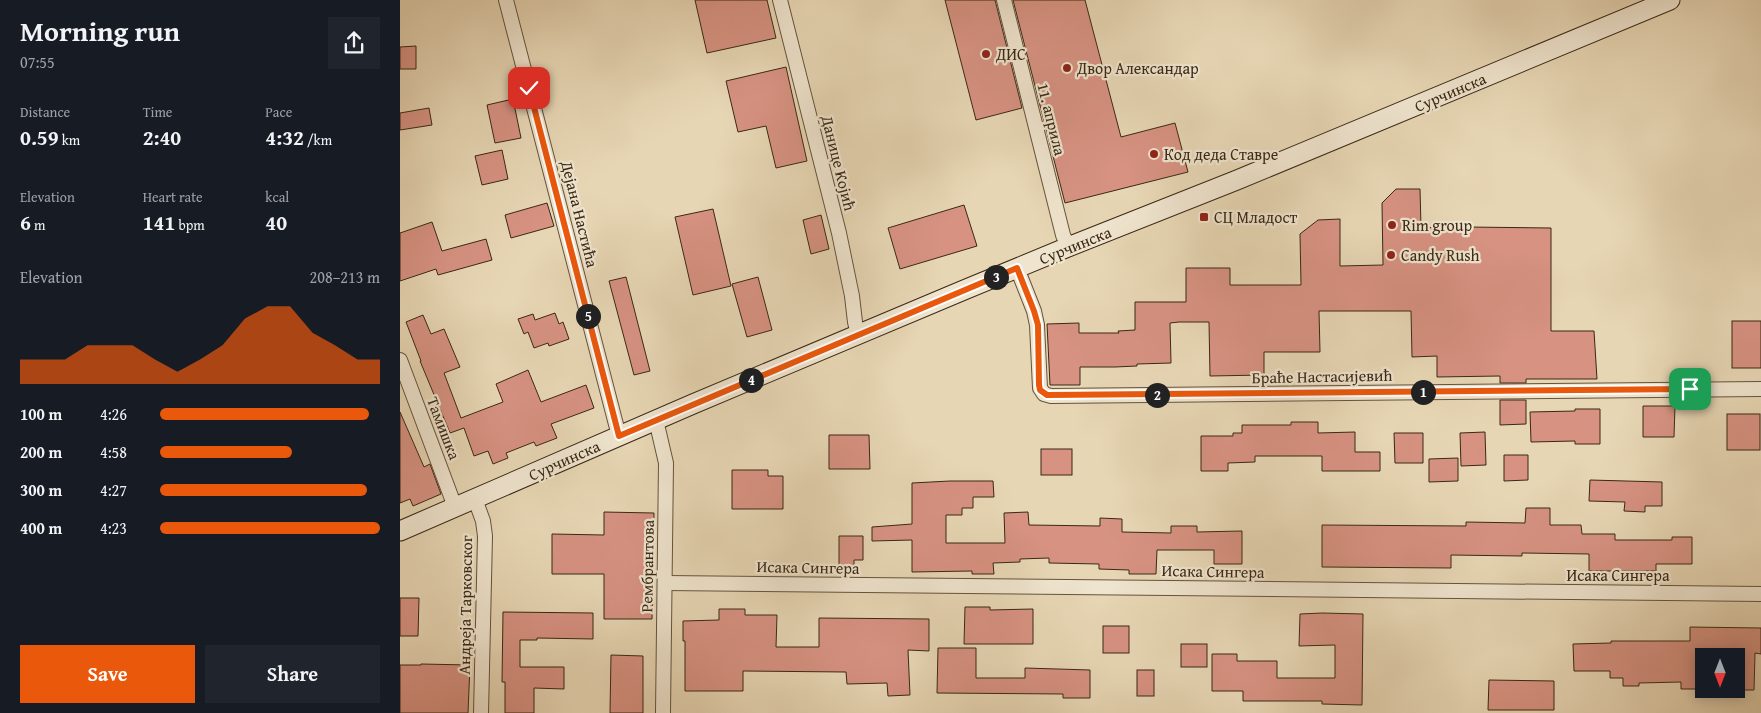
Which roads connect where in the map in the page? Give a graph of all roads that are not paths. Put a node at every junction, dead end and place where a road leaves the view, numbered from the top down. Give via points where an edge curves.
1 (506, 0) edge
2 (780, 0) edge
3 (1004, 0) edge
4 (1670, 0) edge
5 (1068, 247) junction
6 (1017, 268) junction
7 (858, 335) junction
8 (400, 360) edge
9 (1761, 389) edge
10 (656, 420) junction
11 (619, 436) junction
12 (475, 499) junction
13 (455, 508) junction
14 (400, 531) edge
15 (665, 583) junction
16 (1761, 594) edge
17 (480, 713) edge
18 (662, 713) edge

1 - 11 street, Дејана Настића
2 - 7 street, Данице Којић via 839,232
3 - 5 street, 11. априла
4 - 5 main road, Сурчинска
5 - 6 main road, Сурчинска
6 - 7 main road, Сурчинска
6 - 9 street, Браће Настасијевић via 1038,325 1039,385 1047,395
7 - 10 main road, Сурчинска
8 - 13 street, Тамишка
10 - 11 main road, Сурчинска
10 - 15 street, Рембрантова via 666,463
11 - 12 main road, Сурчинска
12 - 13 main road, Сурчинска
12 - 17 street, Андреја Тарковског via 485,536
13 - 14 main road, Сурчинска
15 - 16 street, Исака Сингера
15 - 18 street, Рембрантова

